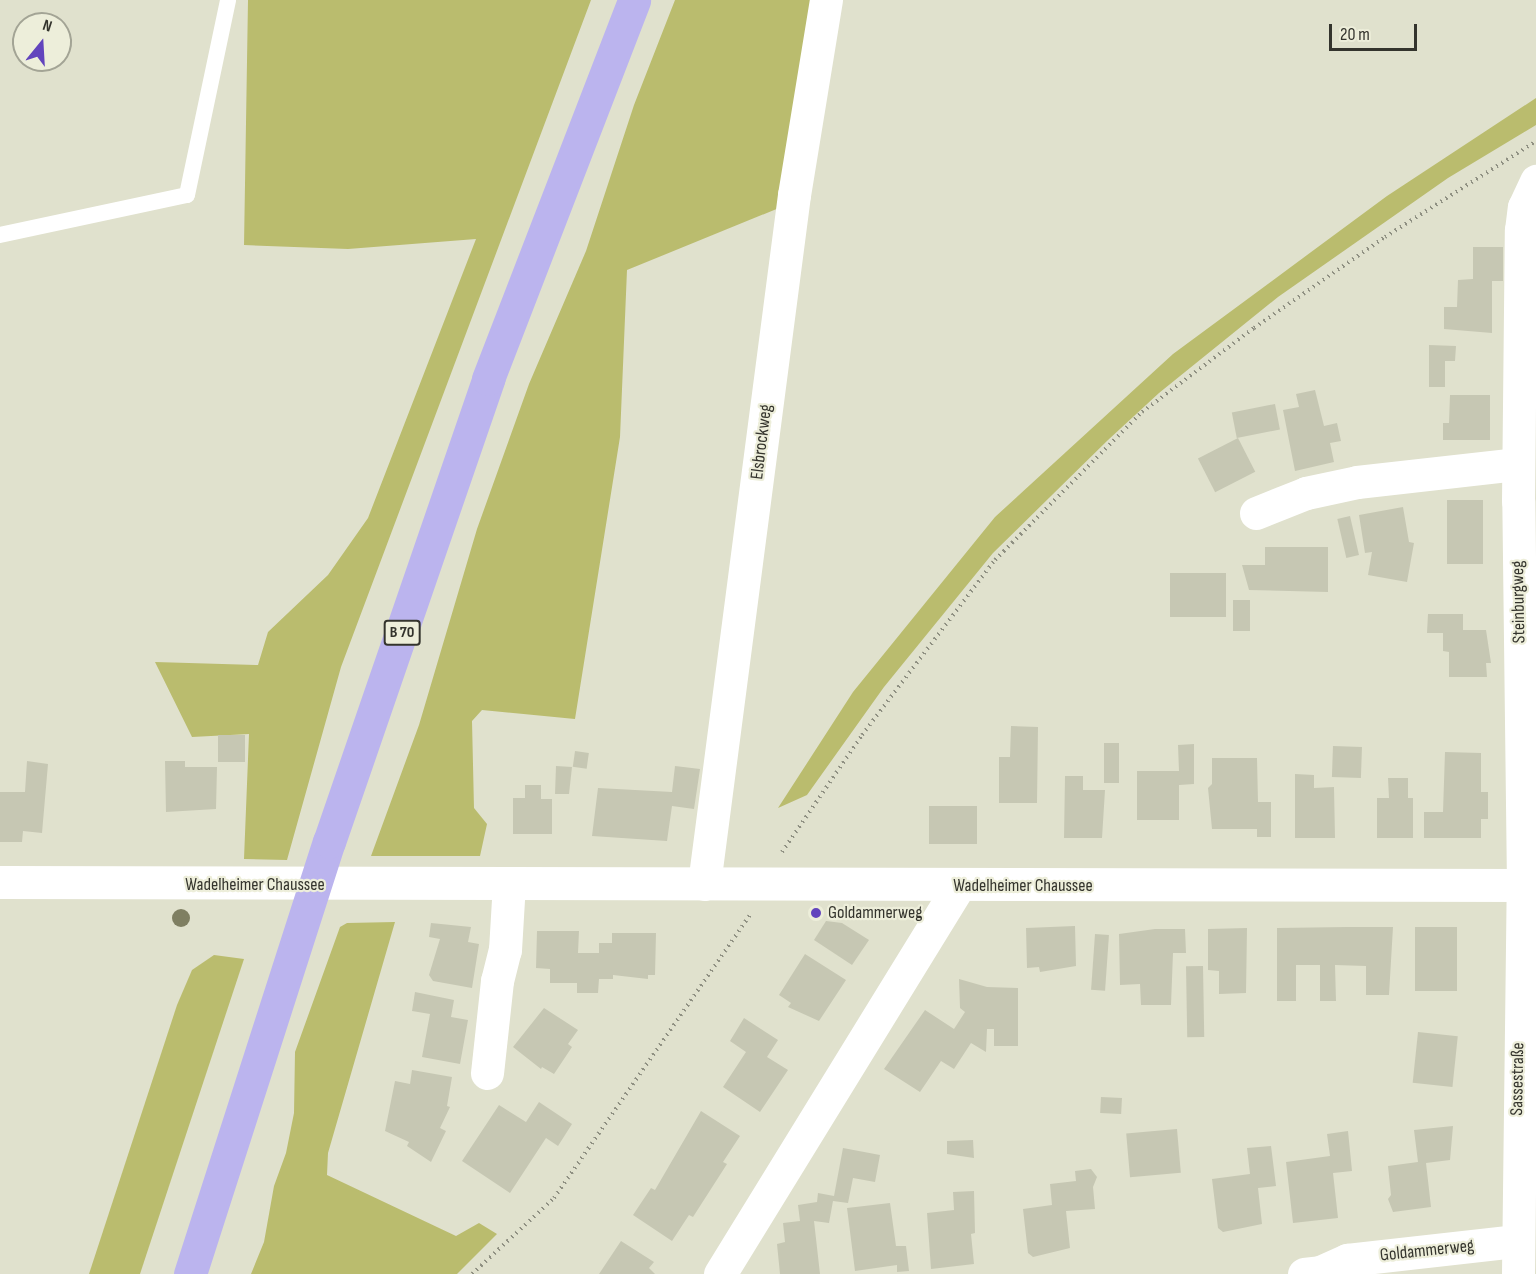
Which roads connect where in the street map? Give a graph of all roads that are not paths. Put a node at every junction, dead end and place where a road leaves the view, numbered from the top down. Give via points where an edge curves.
1 (228, 0) edge
2 (634, 0) edge
3 (826, 0) edge
4 (1536, 181) edge
5 (0, 235) edge
6 (1518, 464) junction
7 (1527, 501) edge
8 (1256, 513) dead end
9 (0, 882) edge
10 (509, 883) junction
11 (704, 884) junction
12 (1530, 885) edge
13 (957, 886) junction
14 (487, 1073) dead end
15 (1517, 1241) junction
16 (190, 1274) edge
17 (720, 1274) edge
18 (1304, 1274) edge
19 (1518, 1274) edge

1 - 5 lane via 187,195
2 - 16 highway, B 70 via 488,379 328,842
3 - 11 street, Elsbrockweg via 794,195
4 - 6 street, Steinburgweg via 1524,207 1521,230
6 - 7 street, Steinburgweg
6 - 8 street via 1347,484 1306,493
7 - 12 street, Steinburgweg
9 - 10 street, Wadelheimer Chaussee
10 - 11 street, Wadelheimer Chaussee
10 - 14 street via 505,950 497,981
11 - 13 street, Wadelheimer Chaussee
12 - 13 street, Wadelheimer Chaussee
12 - 15 street, Sassestraße
13 - 17 street
15 - 18 street, Goldammerweg via 1347,1260 1320,1272
15 - 19 street, Sassestraße

